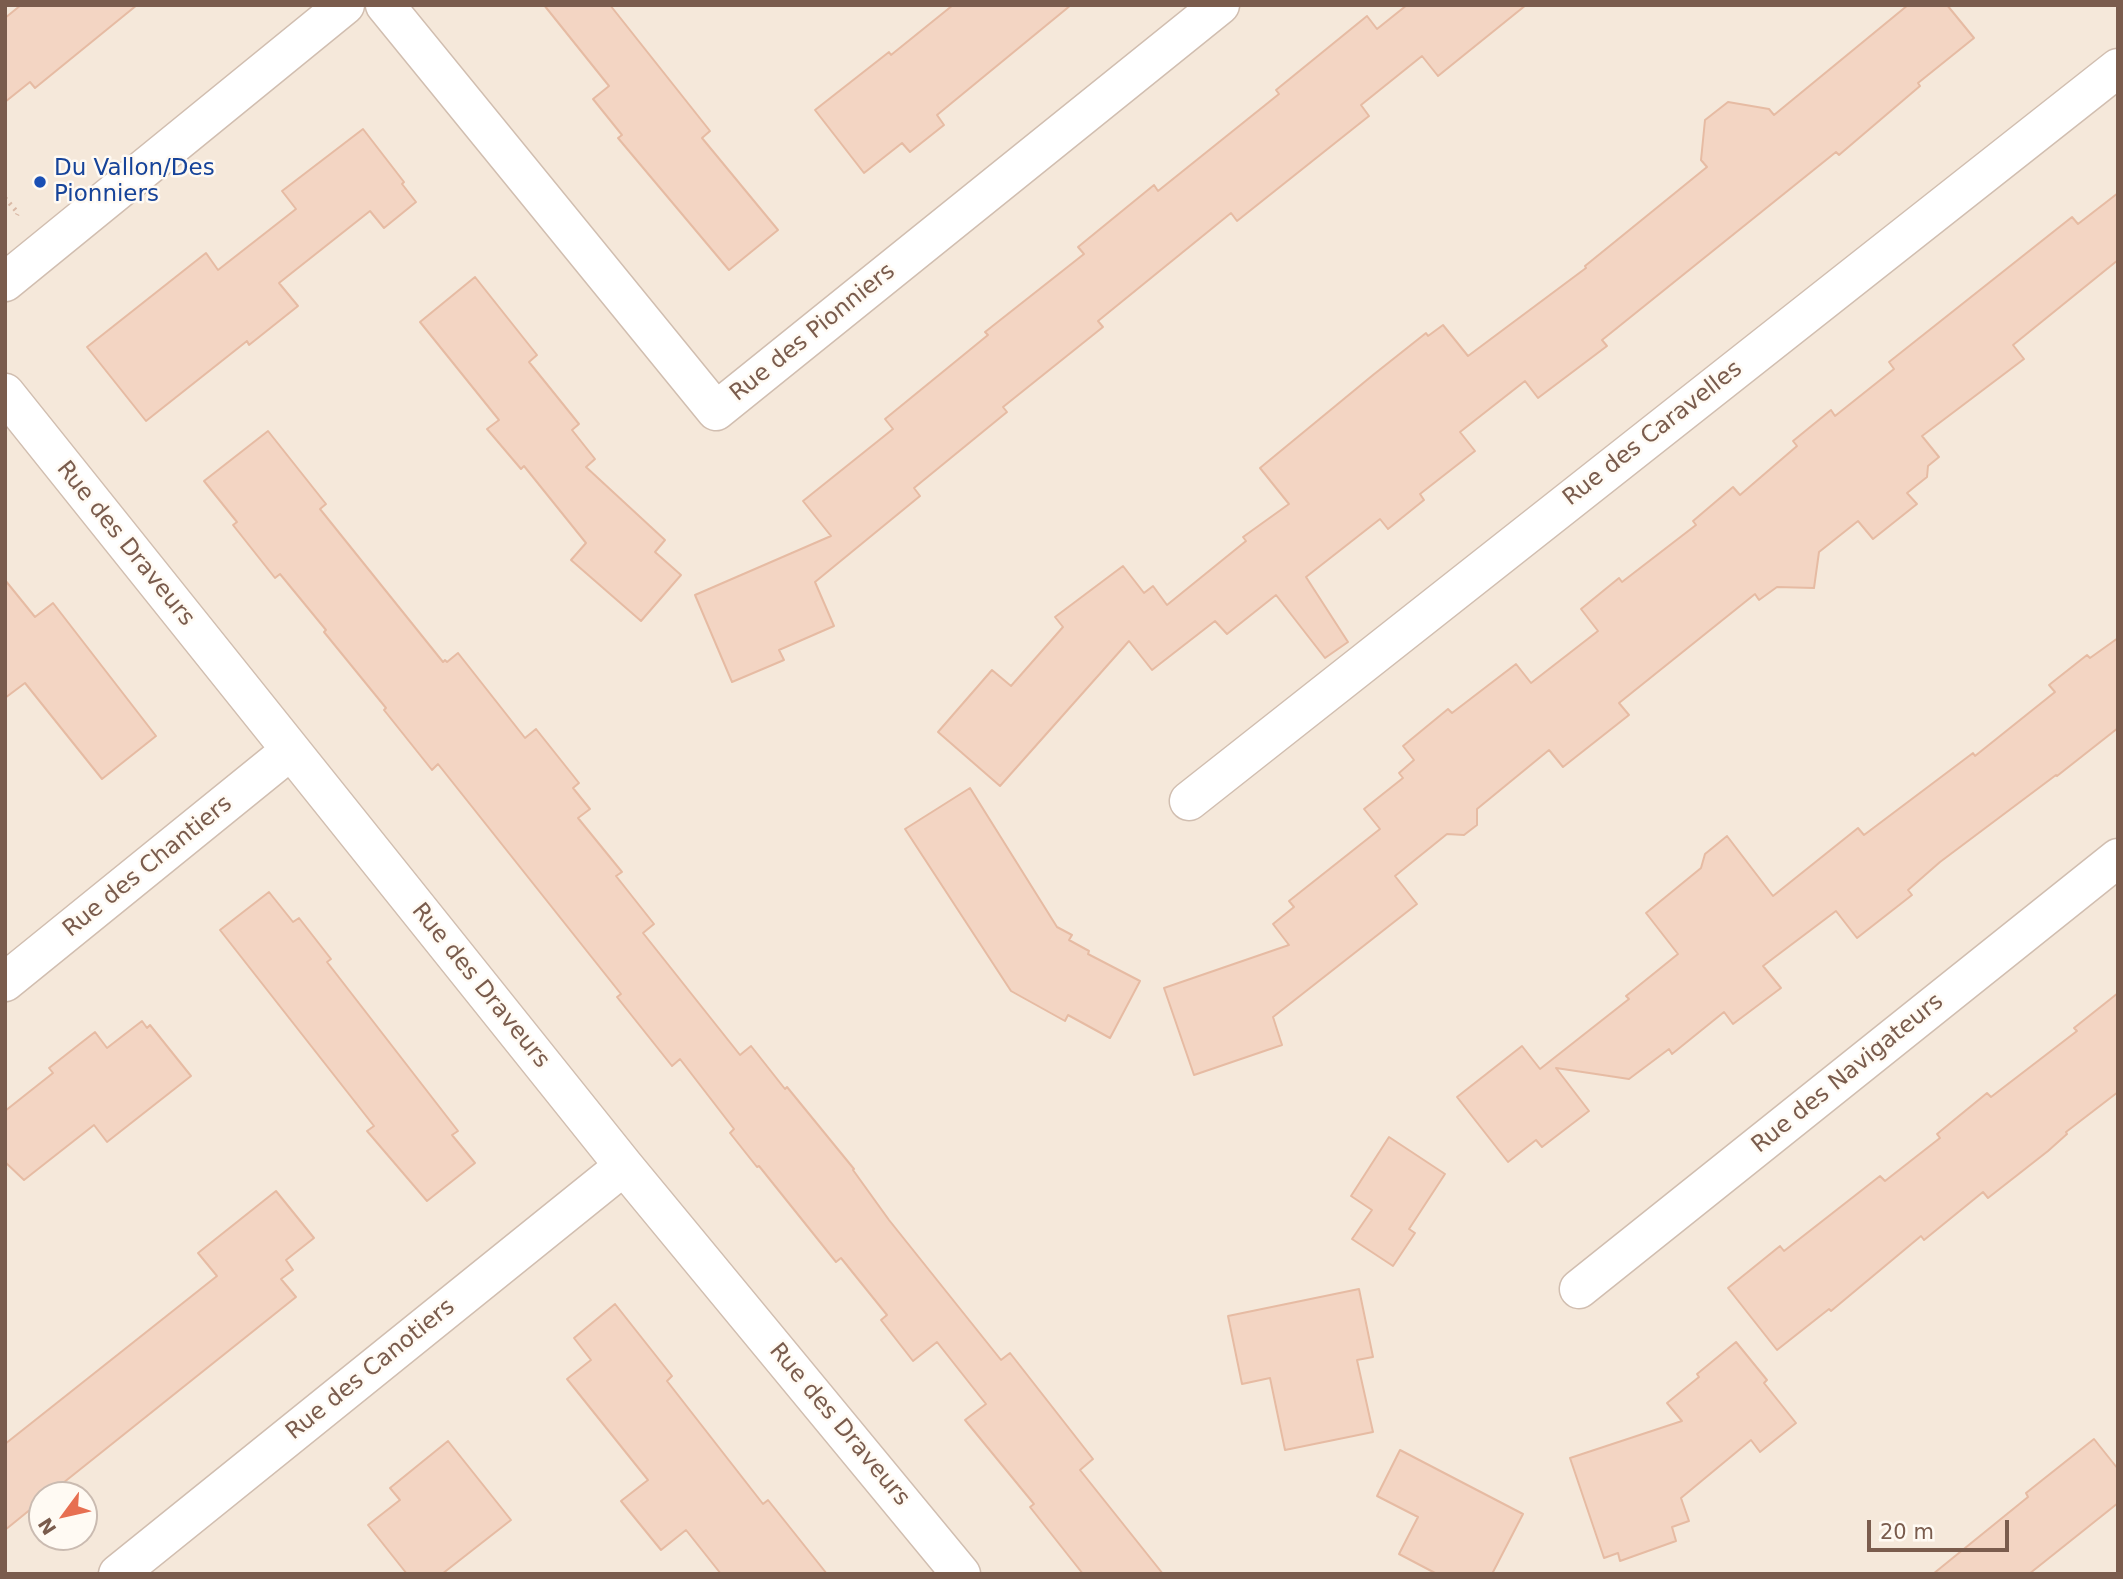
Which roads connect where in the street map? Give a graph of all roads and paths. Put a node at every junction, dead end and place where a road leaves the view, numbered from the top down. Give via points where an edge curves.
1 (345, 5) edge
2 (385, 5) edge
3 (1220, 5) edge
4 (2118, 68) edge
5 (5, 198) edge
6 (12, 219) dead end
7 (5, 282) edge
8 (5, 393) edge
9 (290, 751) junction
10 (1189, 801) dead end
11 (2118, 858) edge
12 (5, 982) edge
13 (624, 1166) junction
14 (1579, 1289) dead end
15 (118, 1574) edge
16 (961, 1574) edge

1 - 7 street
2 - 3 street, Rue des Pionniers via 716,411
4 - 10 street, Rue des Caravelles
5 - 6 path via 18,213
8 - 9 street, Rue des Draveurs
9 - 12 street, Rue des Chantiers
9 - 13 street, Rue des Draveurs
11 - 14 street, Rue des Navigateurs
13 - 15 street, Rue des Canotiers
13 - 16 street, Rue des Draveurs

